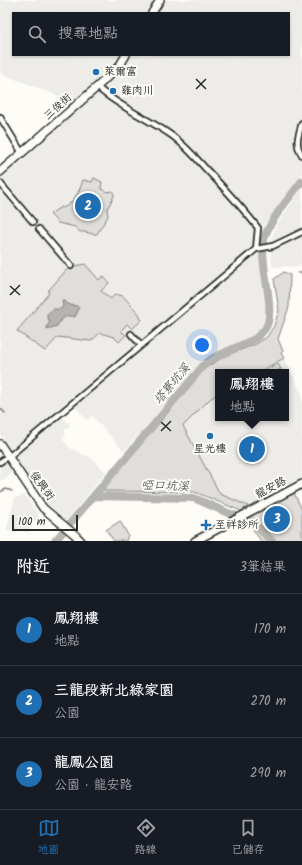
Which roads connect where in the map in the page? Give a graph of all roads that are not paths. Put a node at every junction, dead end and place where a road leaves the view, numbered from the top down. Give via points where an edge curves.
1 (160, 0) edge
2 (153, 12) edge
3 (125, 56) edge
4 (97, 87) junction
5 (0, 117) edge
6 (302, 123) edge
7 (22, 153) junction
8 (302, 155) edge
9 (0, 172) edge
10 (0, 183) edge
11 (33, 222) dead end
12 (39, 229) dead end
13 (302, 232) edge
14 (257, 249) junction
15 (71, 266) dead end
16 (131, 334) dead end
17 (141, 345) junction
18 (0, 444) edge
19 (8, 456) junction
20 (0, 462) edge
21 (302, 484) edge
22 (199, 540) edge
23 (80, 541) edge

1 - 2 street
3 - 4 street, 三俊街 via 120,65
4 - 7 street, 三俊街
4 - 14 street via 112,100 171,135 185,147 258,228
5 - 7 street
6 - 8 street via 297,140
7 - 9 street, 三俊街
10 - 11 street
12 - 15 street
13 - 14 street via 273,246
14 - 17 street
16 - 17 street
17 - 19 street
18 - 19 street, 俊興街
19 - 20 street
19 - 23 street, 俊興街 via 43,508
21 - 22 street, 龍安路

